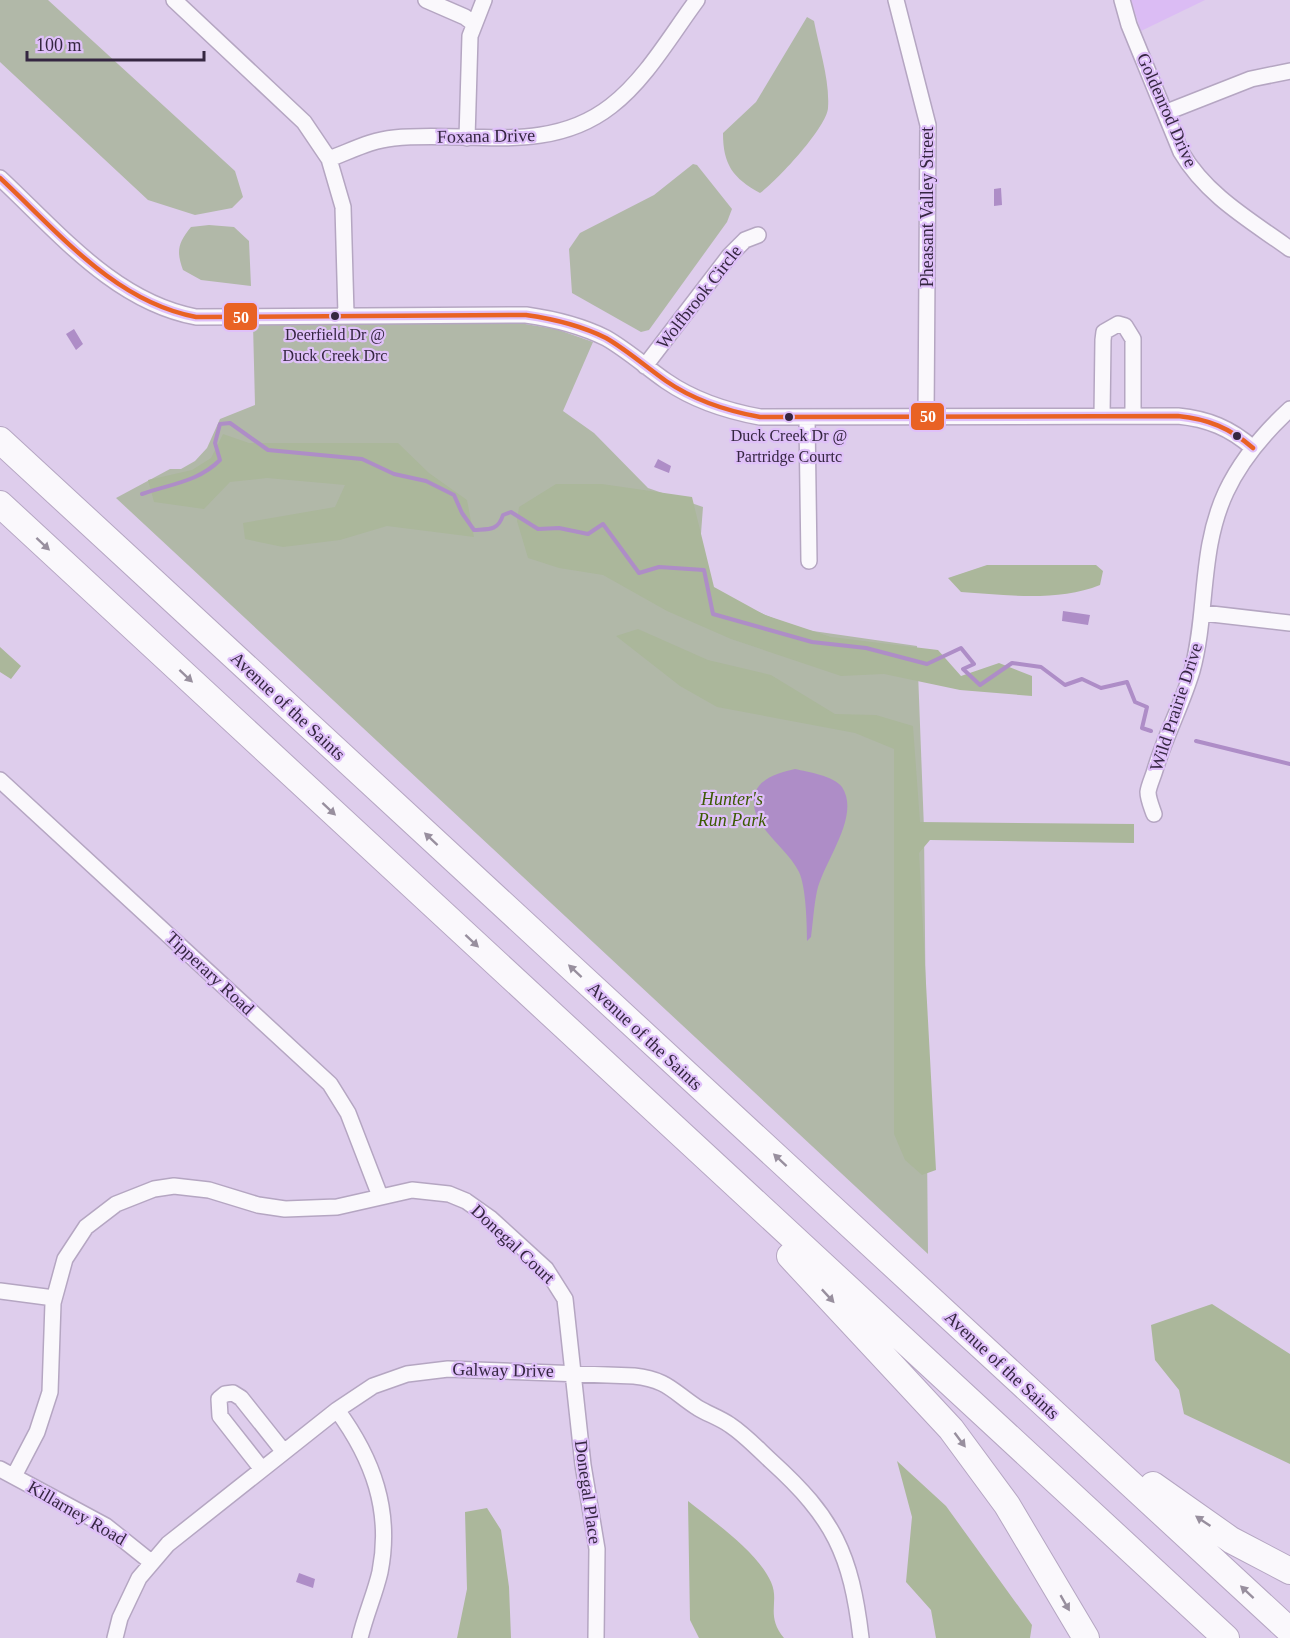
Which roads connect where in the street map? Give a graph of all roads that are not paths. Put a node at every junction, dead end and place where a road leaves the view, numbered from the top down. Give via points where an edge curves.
1 (174, 0) edge
2 (426, 0) edge
3 (484, 0) edge
4 (697, 0) edge
5 (896, 0) edge
6 (1122, 0) edge
7 (474, 24) junction
8 (1290, 70) edge
9 (1167, 112) junction
10 (467, 138) junction
11 (329, 159) junction
12 (0, 178) edge
13 (758, 235) dead end
14 (1290, 249) edge
15 (346, 314) junction
16 (645, 366) junction
17 (1290, 410) edge
18 (1133, 416) junction
19 (1102, 417) junction
20 (926, 418) junction
21 (807, 419) junction
22 (0, 440) edge
23 (1253, 448) junction
24 (0, 504) edge
25 (809, 561) dead end
26 (1203, 613) junction
27 (1290, 623) edge
28 (0, 780) edge
29 (1154, 814) dead end
30 (659, 1115) junction
31 (805, 1183) junction
32 (380, 1196) junction
33 (0, 1291) edge
34 (54, 1298) junction
35 (573, 1373) junction
36 (337, 1410) junction
37 (284, 1452) junction
38 (261, 1468) junction
39 (7, 1473) edge
40 (151, 1562) junction
41 (1290, 1571) edge
42 (598, 1612) junction
43 (1290, 1631) edge
44 (115, 1638) edge
45 (360, 1638) edge
46 (596, 1638) edge
47 (606, 1638) edge
48 (861, 1638) edge
49 (1086, 1638) edge
50 (1226, 1638) edge

1 - 11 street via 304,122
2 - 7 street
3 - 7 street
4 - 10 street, Foxana Drive via 627,92 596,117 536,137
5 - 20 street, Pheasant Valley Street via 924,102 930,149
6 - 9 street, Goldenrod Drive
7 - 10 street via 469,52
8 - 9 street via 1251,80
9 - 14 street, Goldenrod Drive via 1181,152 1201,182
10 - 11 street, Foxana Drive via 379,140
11 - 15 street via 343,207
12 - 15 street via 103,273 158,307 196,317
13 - 16 street, Wolfbrook Circle via 745,240 730,255
15 - 16 street via 505,314 556,319 605,338
16 - 21 street via 687,394 715,406 760,417
17 - 23 street, Wild Prairie Drive
18 - 19 street
18 - 19 street via 1133,339 1125,326 1118,324 1104,332 1102,340
18 - 23 street via 1197,418 1233,432
19 - 20 street
20 - 21 street
21 - 25 street
31 -> 22 highway, Avenue of the Saints
23 - 26 street, Wild Prairie Drive via 1226,493 1213,527
24 -> 30 highway
26 - 27 street
26 - 29 street, Wild Prairie Drive via 1191,673 1148,793
28 - 32 street, Tipperary Road via 330,1084 348,1113
30 -> 49 highway via 951,1429 1006,1505
30 - 50 highway
41 -> 31 highway via 1231,1540 1161,1492
43 -> 31 highway, Avenue of the Saints
32 - 34 street, Donegal Court via 315,1209 258,1205 192,1187 154,1189 134,1195 101,1214 75,1241 65,1259
32 - 35 street, Donegal Court via 412,1190 440,1192 466,1201 546,1269 558,1285 568,1312
33 - 34 street
34 - 39 street, Donegal Court via 50,1392 37,1432
35 - 36 street, Galway Drive via 425,1370 373,1386
35 - 42 street, Donegal Place via 597,1550
35 - 48 street, Galway Drive via 634,1376 663,1382 698,1408 732,1426 806,1492 839,1543 850,1575
36 - 37 street, Galway Drive
36 - 45 street via 368,1458 384,1525 379,1573
37 - 38 street, Galway Drive
37 - 38 street via 241,1398 225,1394 219,1400 220,1416
38 - 40 street, Galway Drive
39 - 40 street, Killarney Road via 106,1526
40 - 44 street, Galway Drive via 129,1596
42 - 46 street, Donegal Place
42 - 47 street, Donegal Place

